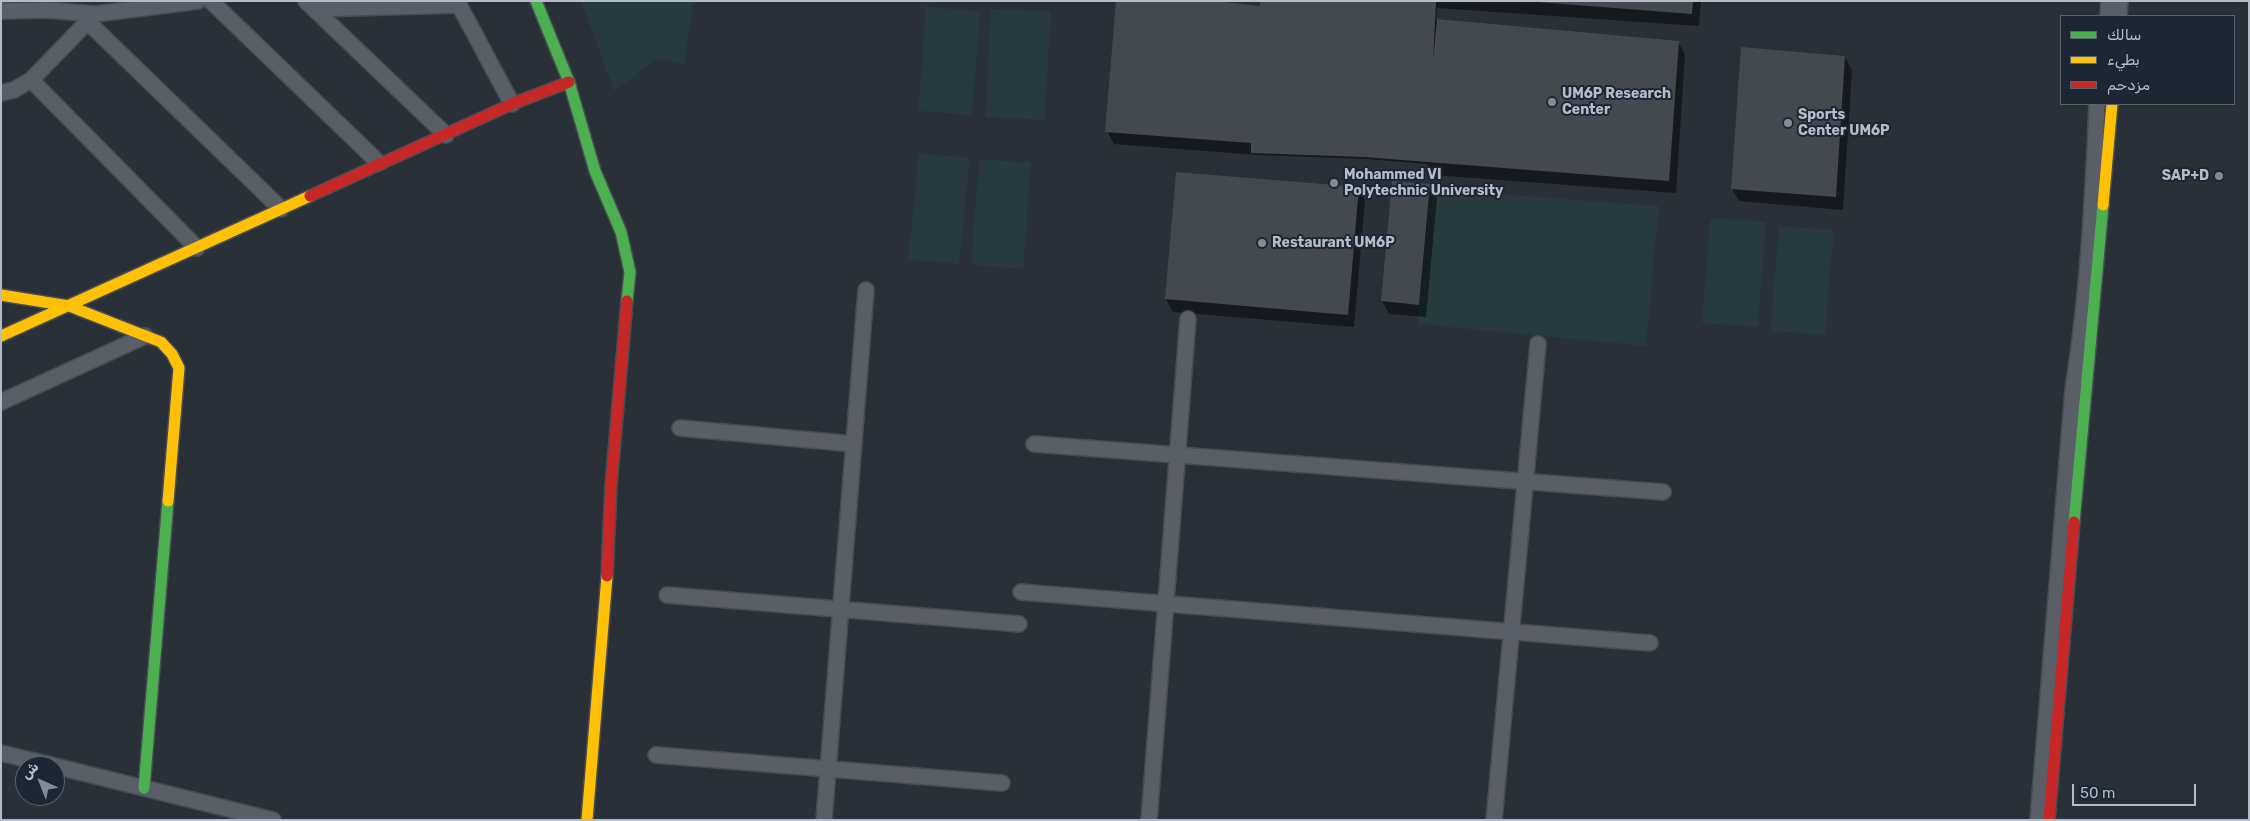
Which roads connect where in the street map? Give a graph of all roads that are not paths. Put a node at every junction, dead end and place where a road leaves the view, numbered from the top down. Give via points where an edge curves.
1 (198, 1) edge
2 (211, 1) edge
3 (536, 1) edge
4 (2109, 1) edge
5 (2120, 1) edge
6 (458, 3) edge
7 (310, 5) edge
8 (48, 6) edge
9 (1, 11) edge
10 (2108, 15) edge
11 (2119, 15) edge
12 (92, 18) junction
13 (31, 80) junction
14 (569, 82) junction
15 (1, 93) edge
16 (512, 104) junction
17 (2097, 105) edge
18 (2112, 105) edge
19 (446, 135) junction
20 (379, 163) junction
21 (281, 209) junction
22 (197, 248) junction
23 (866, 290) dead end
24 (1, 295) edge
25 (69, 306) junction
26 (1188, 319) dead end
27 (1, 336) edge
28 (145, 336) junction
29 (1538, 344) dead end
30 (1, 402) edge
31 (680, 428) dead end
32 (854, 444) junction
33 (1034, 444) dead end
34 (1178, 455) junction
35 (1525, 481) junction
36 (1663, 492) dead end
37 (1021, 592) dead end
38 (667, 595) dead end
39 (1166, 603) junction
40 (841, 609) junction
41 (1019, 624) dead end
42 (1511, 632) junction
43 (1650, 643) dead end
44 (1, 753) edge
45 (656, 755) dead end
46 (15, 756) edge
47 (65, 768) edge
48 (828, 770) junction
49 (1002, 783) dead end
50 (144, 788) junction
51 (273, 820) edge
52 (587, 820) edge
53 (824, 820) edge
54 (1148, 820) edge
55 (1494, 820) edge
56 (2038, 820) edge
57 (2049, 820) edge

1 - 12 street
2 - 20 street
3 - 14 street
4 - 10 street
5 - 11 street
6 - 7 street
6 - 16 street
7 - 19 street
8 - 9 street
8 - 12 street
12 - 13 street
12 - 21 street
13 - 15 street
13 - 22 street
14 - 16 street
14 - 52 street via 595,171 622,232 630,272
16 - 19 street
17 - 56 street via 2094,181 2073,389
18 - 57 street
19 - 20 street
20 - 21 street
21 - 22 street
22 - 25 street
23 - 32 street
24 - 25 street
25 - 27 street
25 - 28 street
26 - 34 street
28 - 30 street
28 - 50 street via 161,342 179,368
29 - 35 street
31 - 32 street
32 - 40 street
33 - 34 street
34 - 35 street
34 - 39 street
35 - 36 street
35 - 42 street
37 - 39 street
38 - 40 street
39 - 42 street
39 - 54 street
40 - 41 street
40 - 48 street
42 - 43 street
42 - 55 street
44 - 46 street
45 - 48 street
47 - 50 street
48 - 49 street
48 - 53 street
50 - 51 street

